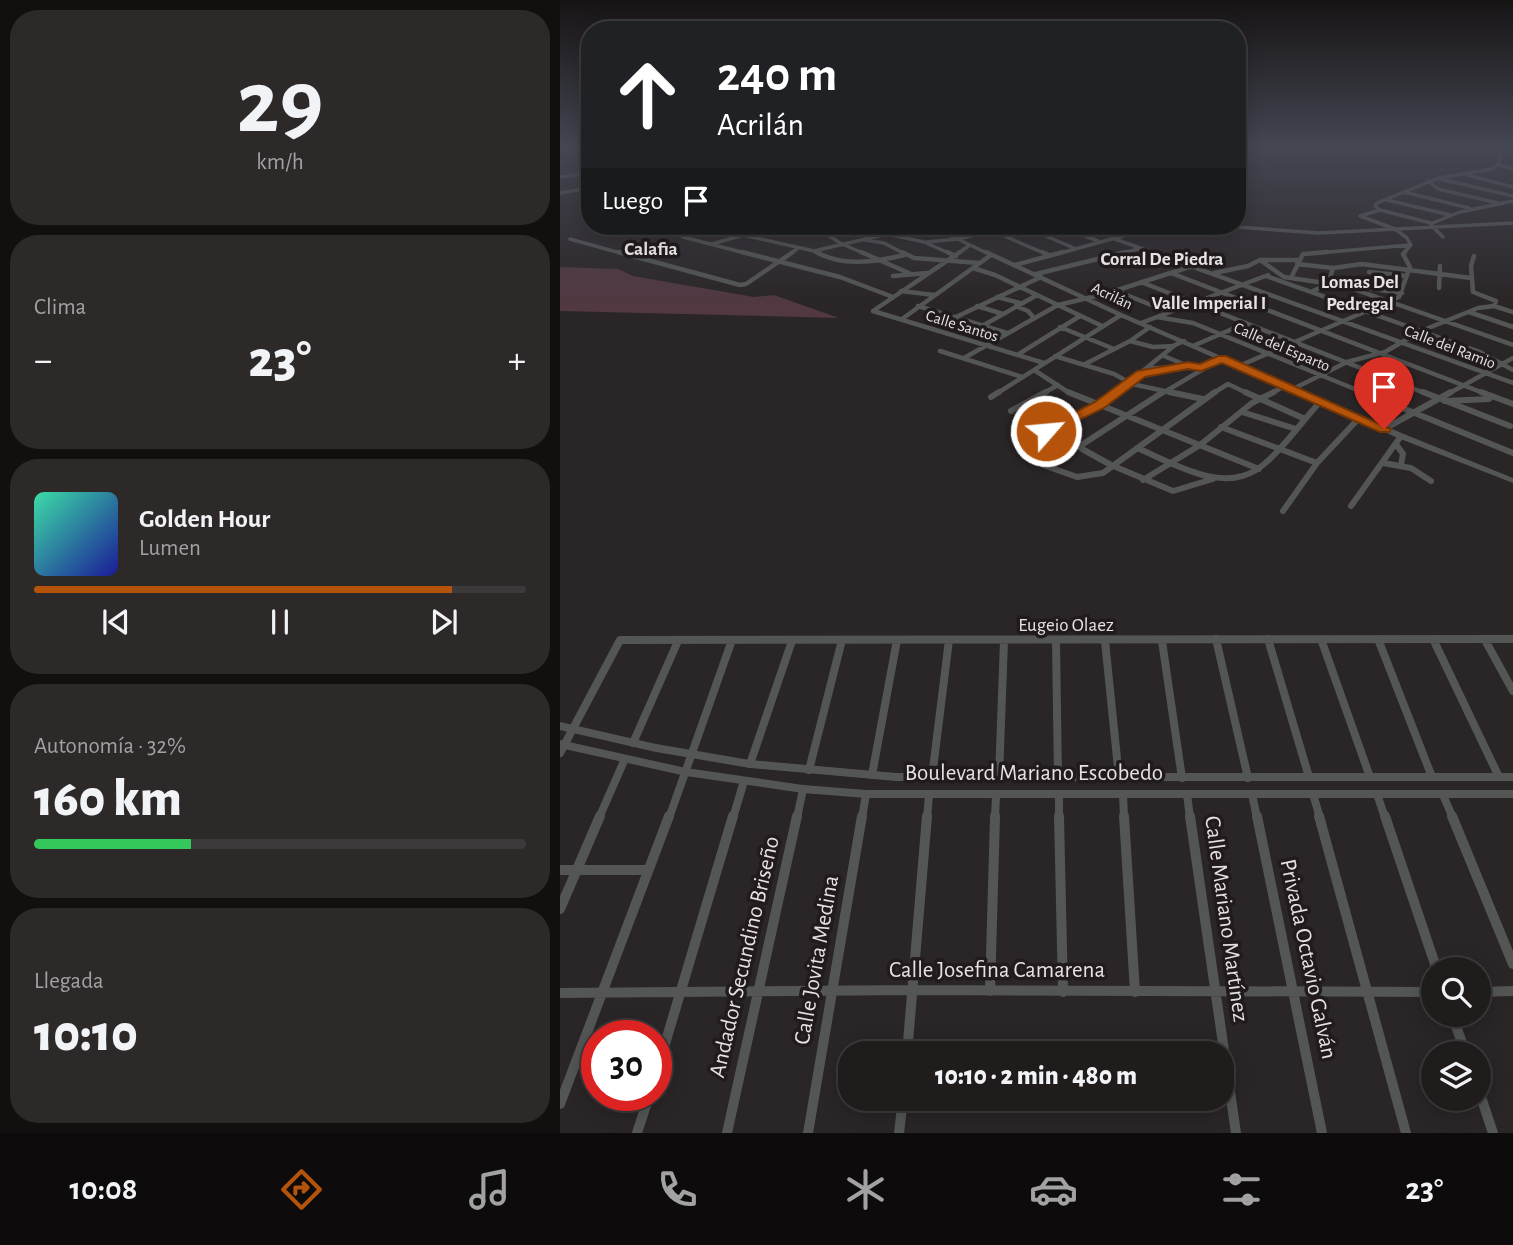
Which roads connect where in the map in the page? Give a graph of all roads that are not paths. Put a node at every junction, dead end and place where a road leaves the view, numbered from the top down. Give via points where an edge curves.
1 (1419, 199) edge
2 (1433, 199) edge
3 (1481, 199) edge
4 (1511, 199) edge
5 (1387, 200) joint
6 (1402, 204) junction
7 (1502, 204) junction
8 (1474, 209) junction
9 (1380, 210) junction
10 (1451, 215) junction
11 (1513, 223) edge
12 (1431, 225) junction
13 (1246, 228) edge
14 (1399, 229) junction
15 (683, 235) edge
16 (828, 235) edge
17 (864, 235) edge
18 (880, 235) edge
19 (892, 235) edge
20 (950, 235) edge
21 (975, 235) edge
22 (1002, 235) edge
23 (1014, 235) edge
24 (1044, 235) edge
25 (1082, 235) edge
26 (1124, 235) edge
27 (866, 237) junction
28 (1007, 237) junction
29 (1443, 237) dead end
30 (1112, 238) junction
31 (570, 239) dead end
32 (858, 239) junction
33 (958, 239) junction
34 (924, 242) junction
35 (1099, 242) junction
36 (840, 243) junction
37 (712, 244) junction
38 (970, 245) junction
39 (1411, 245) junction
40 (1075, 248) junction
41 (1142, 248) junction
42 (797, 249) junction
43 (814, 251) junction
44 (904, 255) junction
45 (991, 255) junction
46 (956, 256) junction
47 (1049, 256) junction
48 (1474, 256) dead end
49 (949, 260) junction
50 (1211, 260) dead end
51 (1260, 260) junction
52 (781, 261) junction
53 (1298, 261) junction
54 (880, 262) junction
55 (979, 263) junction
56 (1014, 265) junction
57 (1194, 265) junction
58 (1372, 265) junction
59 (1248, 266) junction
60 (1440, 266) dead end
61 (973, 268) junction
62 (1333, 268) junction
63 (1278, 272) junction
64 (1369, 272) junction
65 (928, 273) junction
66 (1171, 273) junction
67 (1214, 273) junction
68 (1407, 273) junction
69 (911, 274) junction
70 (1439, 274) junction
71 (893, 276) dead end
72 (1039, 276) junction
73 (1266, 276) junction
74 (1288, 278) junction
75 (1471, 278) junction
76 (1257, 279) junction
77 (1141, 282) junction
78 (1242, 284) junction
79 (1328, 284) junction
80 (1018, 286) junction
81 (1345, 286) junction
82 (1366, 288) junction
83 (1439, 288) dead end
84 (902, 291) junction
85 (1116, 291) junction
86 (1313, 291) junction
87 (885, 292) junction
88 (1221, 293) junction
89 (1402, 293) junction
90 (935, 295) junction
91 (1037, 295) junction
92 (893, 297) junction
93 (996, 297) junction
94 (1087, 298) junction
95 (1391, 302) junction
96 (1194, 303) junction
97 (1018, 304) junction
98 (976, 305) junction
99 (1058, 305) junction
100 (918, 306) junction
101 (1494, 306) junction
102 (1367, 311) junction
103 (1168, 312) junction
104 (1469, 312) junction
105 (1513, 312) edge
106 (1003, 314) junction
107 (1122, 314) junction
108 (1080, 316) junction
109 (956, 317) junction
110 (1157, 317) junction
111 (1034, 318) junction
112 (902, 319) junction
113 (1447, 321) junction
114 (1345, 322) junction
115 (1141, 323) junction
116 (1246, 323) junction
117 (982, 326) junction
118 (1102, 326) junction
119 (1060, 327) junction
120 (1150, 327) junction
121 (1513, 327) edge
122 (1422, 331) junction
123 (1321, 332) junction
124 (1007, 334) junction
125 (1220, 334) junction
126 (1083, 338) junction
127 (1130, 341) junction
128 (1184, 341) junction
129 (1401, 342) junction
130 (1296, 343) junction
131 (1175, 345) junction
132 (1193, 345) junction
133 (1513, 345) edge
134 (985, 346) junction
135 (1114, 349) junction
136 (940, 351) dead end
137 (1269, 353) junction
138 (1379, 354) junction
139 (1017, 355) junction
140 (1055, 356) junction
141 (1164, 356) junction
142 (964, 358) junction
143 (1222, 358) junction
144 (1513, 358) edge
145 (1347, 362) junction
146 (1044, 363) junction
147 (1085, 364) junction
148 (1501, 365) junction
149 (1188, 366) junction
150 (1239, 366) junction
151 (1149, 368) junction
152 (1201, 368) junction
153 (1034, 370) junction
154 (1169, 370) junction
155 (1513, 370) edge
156 (1142, 374) junction
157 (1483, 374) junction
158 (1321, 376) junction
159 (1022, 377) junction
160 (1130, 383) junction
161 (1513, 383) edge
162 (1058, 385) junction
163 (1285, 386) junction
164 (1462, 387) junction
165 (1293, 389) junction
166 (1165, 392) junction
167 (991, 397) dead end
168 (1261, 398) junction
169 (1203, 399) junction
170 (1443, 399) junction
171 (1497, 399) junction
172 (1320, 402) junction
173 (1513, 404) edge
174 (1100, 405) junction
175 (1011, 411) dead end
176 (1242, 412) junction
177 (1412, 414) junction
178 (1131, 417) junction
179 (1359, 418) junction
180 (1305, 419) junction
181 (1510, 426) dead end
182 (1221, 427) junction
183 (1296, 429) junction
184 (1384, 429) junction
185 (1161, 430) junction
186 (1401, 436) junction
187 (1396, 444) junction
188 (1200, 445) junction
189 (1080, 446) junction
190 (1137, 448) junction
191 (1277, 449) junction
192 (1513, 453) edge
193 (1174, 463) junction
194 (1317, 463) junction
195 (1383, 463) junction
196 (1043, 465) dead end
197 (1111, 465) junction
198 (1401, 465) junction
199 (1259, 469) junction
200 (1213, 479) junction
201 (1143, 480) junction
202 (1431, 481) dead end
203 (1513, 481) edge
204 (1351, 506) dead end
205 (1283, 511) dead end
206 (842, 639) junction
207 (1216, 639) junction
208 (1268, 639) junction
209 (1321, 639) junction
210 (1378, 639) junction
211 (1433, 639) junction
212 (1513, 639) edge
213 (732, 640) junction
214 (897, 640) junction
215 (949, 640) junction
216 (1485, 640) junction
217 (678, 641) junction
218 (792, 641) junction
219 (1004, 641) junction
220 (1056, 641) junction
221 (1105, 641) junction
222 (1162, 641) junction
223 (1513, 691) edge
224 (560, 726) edge
225 (573, 728) junction
226 (633, 743) junction
227 (561, 747) edge
228 (691, 754) junction
229 (624, 761) junction
230 (750, 764) junction
231 (809, 770) junction
232 (686, 772) junction
233 (872, 775) junction
234 (932, 777) junction
235 (999, 777) junction
236 (1370, 777) junction
237 (1432, 777) junction
238 (1482, 777) junction
239 (1499, 777) junction
240 (1513, 777) edge
241 (1058, 778) junction
242 (1119, 778) junction
243 (1182, 778) junction
244 (1248, 778) junction
245 (1309, 778) junction
246 (744, 781) junction
247 (803, 789) junction
248 (866, 794) junction
249 (1059, 794) junction
250 (1123, 794) junction
251 (1187, 794) junction
252 (1252, 794) junction
253 (1313, 794) junction
254 (1377, 794) junction
255 (1443, 794) junction
256 (1490, 794) junction
257 (929, 795) junction
258 (996, 795) junction
259 (1511, 797) edge
260 (560, 870) edge
261 (577, 870) junction
262 (648, 870) junction
263 (560, 909) edge
264 (1433, 957) edge
265 (1513, 964) edge
266 (914, 990) junction
267 (990, 990) junction
268 (758, 991) junction
269 (833, 991) junction
270 (1214, 991) junction
271 (1292, 991) junction
272 (1513, 991) edge
273 (683, 992) junction
274 (1063, 992) junction
275 (1135, 992) junction
276 (1369, 992) junction
277 (1421, 992) edge
278 (1491, 992) edge
279 (560, 993) edge
280 (603, 993) junction
281 (672, 1025) edge
282 (908, 1041) edge
283 (560, 1104) edge
284 (644, 1111) edge
285 (902, 1111) edge
286 (1486, 1111) edge
287 (637, 1133) edge
288 (727, 1133) edge
289 (808, 1133) edge
290 (900, 1133) edge
291 (1236, 1133) edge
292 (1322, 1133) edge
293 (1406, 1133) edge
294 (1493, 1133) edge

1 - 6 street
2 - 8 street
3 - 7 street
4 - 7 street
5 - 6 street
5 - 9 street via 1375,205
6 - 10 street
7 - 8 street
8 - 10 street
9 - 12 street
9 - 14 street via 1360,216
10 - 12 street
11 - 12 street
12 - 14 street
12 - 29 street
13 - 14 street via 1306,233
14 - 39 street
15 - 37 street
16 - 36 street
17 - 27 street
18 - 27 street
19 - 34 street
20 - 33 street, Acrilán
21 - 33 street
22 - 28 street
23 - 28 street
24 - 40 street
25 - 35 street
26 - 30 street
27 - 32 street
28 - 47 street
30 - 35 street
30 - 41 street, Calle del Ramio
31 - 52 street via 740,285
32 - 36 street
32 - 44 street via 884,243
33 - 34 street
33 - 38 street, Acrilán
34 - 46 street
35 - 40 street
36 - 43 street
36 - 54 street
37 - 42 street via 743,235
37 - 52 street
38 - 45 street, Acrilán
38 - 46 street
39 - 53 street via 1317,251
39 - 68 street via 1403,254
40 - 47 street
41 - 57 street, Calle del Ramio
41 - 72 street
42 - 43 street
42 - 52 street
43 - 54 street via 847,261
44 - 49 street
44 - 54 street
45 - 55 street
45 - 56 street, Acrilán
46 - 49 street
47 - 56 street
48 - 75 street
49 - 55 street
49 - 65 street
50 - 57 street
51 - 53 street
51 - 59 street
51 - 63 street
52 - 87 street
53 - 62 street
53 - 74 street
54 - 69 street
55 - 61 street
56 - 72 street, Acrilán
57 - 66 street
57 - 67 street, Calle del Ramio
58 - 62 street
58 - 64 street
58 - 68 street
59 - 67 street
59 - 76 street
60 - 70 street
61 - 80 street
61 - 90 street
62 - 79 street
63 - 73 street
63 - 74 street
64 - 68 street
64 - 82 street
65 - 69 street
65 - 84 street
66 - 77 street
66 - 88 street
67 - 78 street, Calle del Ramio
68 - 70 street
68 - 89 street
69 - 71 street
70 - 75 street
70 - 83 street
72 - 80 street
72 - 94 street, Acrilán
73 - 76 street
73 - 86 street
74 - 79 street
75 - 101 street via 1473,292 1496,301
76 - 78 street
77 - 85 street
77 - 96 street
78 - 88 street
78 - 114 street, Calle del Ramio
79 - 81 street
79 - 86 street
80 - 91 street
80 - 93 street
81 - 82 street
81 - 95 street
82 - 89 street
84 - 87 street
84 - 90 street
84 - 92 street
85 - 94 street
85 - 103 street
86 - 102 street
87 - 92 street
88 - 96 street
88 - 123 street
89 - 95 street
90 - 100 street
91 - 97 street
91 - 99 street
92 - 112 street, Calle Santos via 873,311
93 - 97 street
93 - 98 street
94 - 99 street
94 - 107 street, Acrilán
95 - 102 street
95 - 113 street
96 - 103 street
96 - 116 street
97 - 106 street
97 - 111 street
98 - 106 street
98 - 109 street
99 - 108 street
99 - 111 street
100 - 109 street
100 - 112 street
101 - 104 street
101 - 105 street
102 - 114 street
102 - 122 street
103 - 110 street
104 - 113 street
104 - 121 street
106 - 117 street
107 - 115 street, Acrilán
107 - 118 street
108 - 118 street
108 - 119 street
109 - 117 street
110 - 115 street
110 - 125 street, Calle del Esparto via 1187,320
111 - 124 street
112 - 134 street, Calle Santos
113 - 122 street
113 - 133 street
114 - 123 street
114 - 129 street, Calle del Ramio
115 - 120 street, Acrilán
116 - 125 street
116 - 130 street
117 - 124 street
118 - 126 street
119 - 126 street
119 - 139 street
120 - 127 street
120 - 128 street, Acrilán
122 - 129 street
122 - 148 street
123 - 130 street
123 - 138 street
124 - 134 street
125 - 132 street
125 - 137 street, Calle del Esparto
126 - 135 street
126 - 140 street
127 - 131 street via 1153,347
127 - 135 street
128 - 131 street
128 - 132 street, Acrilán
129 - 138 street
129 - 157 street, Calle del Ramio
130 - 137 street
130 - 145 street
131 - 141 street
132 - 143 street, Acrilán
134 - 139 street, Calle Santos
134 - 142 street
135 - 147 street
136 - 142 street
137 - 150 street
137 - 158 street, Calle del Esparto
138 - 145 street
138 - 164 street
139 - 146 street, Calle Santos
140 - 146 street
140 - 147 street
141 - 149 street
141 - 151 street
142 - 159 street
143 - 150 street, Acrilán
143 - 152 street
144 - 148 street
145 - 158 street
145 - 170 street
146 - 153 street
147 - 160 street
148 - 155 street
148 - 157 street
149 - 152 street
149 - 154 street
150 - 163 street, Acrilán
151 - 154 street
151 - 156 street
152 - 166 street
153 - 159 street
153 - 162 street
154 - 156 street
156 - 160 street
157 - 161 street, Calle del Ramio
157 - 164 street
158 - 165 street
158 - 177 street, Calle del Esparto
159 - 167 street
160 - 166 street
160 - 174 street
162 - 174 street
162 - 175 street
163 - 165 street, Acrilán
163 - 168 street
164 - 170 street
164 - 171 street
165 - 172 street, Acrilán
166 - 169 street
166 - 178 street
168 - 169 street via 1228,384
168 - 176 street
168 - 180 street
169 - 185 street
170 - 171 street
170 - 177 street
170 - 181 street
171 - 173 street
172 - 179 street, Acrilán
172 - 180 street
174 - 178 street
174 - 189 street via 1046,430
176 - 182 street
176 - 183 street
177 - 184 street
177 - 192 street, Calle del Esparto
178 - 185 street
178 - 189 street
179 - 184 street, Acrilán
179 - 194 street
180 - 183 street
182 - 188 street
182 - 191 street
183 - 191 street
184 - 186 street, Acrilán
185 - 188 street
185 - 190 street
186 - 187 street
186 - 203 street
187 - 195 street
187 - 198 street via 1403,454
188 - 193 street
188 - 199 street
189 - 197 street
190 - 193 street
190 - 197 street
191 - 194 street
191 - 199 street
193 - 200 street
193 - 201 street
194 - 205 street
195 - 198 street
195 - 204 street
196 - 197 street via 1069,475 1094,476
197 - 201 street
198 - 202 street
199 - 200 street
200 - 201 street via 1173,491
206 - 214 street, Eugeio Olaez
206 - 218 street, Eugeio Olaez
206 - 231 street
207 - 208 street, Eugeio Olaez
207 - 222 street, Eugeio Olaez
207 - 244 street
208 - 209 street, Eugeio Olaez
208 - 245 street
209 - 210 street, Eugeio Olaez
209 - 236 street
210 - 211 street, Eugeio Olaez
210 - 237 street
211 - 216 street, Eugeio Olaez
211 - 239 street
212 - 216 street, Eugeio Olaez
213 - 217 street, Eugeio Olaez
213 - 218 street, Eugeio Olaez
213 - 228 street
214 - 215 street, Eugeio Olaez
214 - 233 street
215 - 219 street, Eugeio Olaez
215 - 234 street
216 - 223 street
217 - 225 street, Eugeio Olaez via 620,640
217 - 226 street
218 - 230 street
219 - 220 street, Eugeio Olaez
219 - 235 street
220 - 221 street, Eugeio Olaez
220 - 241 street
221 - 222 street, Eugeio Olaez
221 - 242 street
222 - 243 street
224 - 225 street, Boulevard Mariano Escobedo
225 - 226 street, Boulevard Mariano Escobedo
225 - 227 street
226 - 228 street, Boulevard Mariano Escobedo
227 - 229 street, Boulevard Mariano Escobedo
228 - 230 street, Boulevard Mariano Escobedo
228 - 232 street
229 - 232 street, Boulevard Mariano Escobedo
229 - 261 street
230 - 231 street, Boulevard Mariano Escobedo
231 - 233 street, Boulevard Mariano Escobedo
232 - 246 street, Boulevard Mariano Escobedo
232 - 262 street
233 - 234 street, Boulevard Mariano Escobedo
234 - 235 street, Boulevard Mariano Escobedo
235 - 241 street, Boulevard Mariano Escobedo
236 - 237 street, Boulevard Mariano Escobedo
236 - 245 street, Boulevard Mariano Escobedo
237 - 238 street, Boulevard Mariano Escobedo
238 - 239 street, Boulevard Mariano Escobedo
238 - 256 street
239 - 240 street, Boulevard Mariano Escobedo
241 - 242 street, Boulevard Mariano Escobedo
242 - 243 street, Boulevard Mariano Escobedo
243 - 244 street, Boulevard Mariano Escobedo
244 - 245 street, Boulevard Mariano Escobedo
246 - 247 street, Boulevard Mariano Escobedo
246 - 273 street
247 - 248 street, Boulevard Mariano Escobedo
247 - 268 street, Andador Secundino Briseño
248 - 257 street, Boulevard Mariano Escobedo
248 - 269 street, Calle Jovita Medina
249 - 250 street, Boulevard Mariano Escobedo
249 - 258 street, Boulevard Mariano Escobedo
249 - 274 street
250 - 251 street, Boulevard Mariano Escobedo
250 - 275 street
251 - 252 street, Boulevard Mariano Escobedo
251 - 270 street, Calle Mariano Martínez
252 - 253 street, Boulevard Mariano Escobedo
252 - 271 street, Privada Octavio Galván
253 - 254 street, Boulevard Mariano Escobedo
253 - 276 street
254 - 255 street, Boulevard Mariano Escobedo
254 - 264 street
255 - 256 street, Boulevard Mariano Escobedo
255 - 265 street
256 - 259 street, Boulevard Mariano Escobedo
257 - 258 street, Boulevard Mariano Escobedo
257 - 266 street
258 - 267 street
260 - 261 street
261 - 262 street
261 - 263 street
262 - 280 street
266 - 267 street, Calle Josefina Camarena
266 - 269 street, Calle Josefina Camarena
266 - 282 street
267 - 274 street, Calle Josefina Camarena
268 - 269 street, Calle Josefina Camarena
268 - 273 street, Calle Josefina Camarena
268 - 288 street, Andador Secundino Briseño
269 - 289 street, Calle Jovita Medina
270 - 271 street, Calle Josefina Camarena
270 - 275 street, Calle Josefina Camarena
270 - 291 street, Calle Mariano Martínez
271 - 276 street, Calle Josefina Camarena
271 - 292 street, Privada Octavio Galván
272 - 278 street
273 - 280 street, Calle Josefina Camarena
273 - 281 street
274 - 275 street, Calle Josefina Camarena
276 - 277 street, Calle Josefina Camarena
276 - 293 street
279 - 280 street, Calle Josefina Camarena
280 - 283 street
284 - 287 street
285 - 290 street
286 - 294 street

